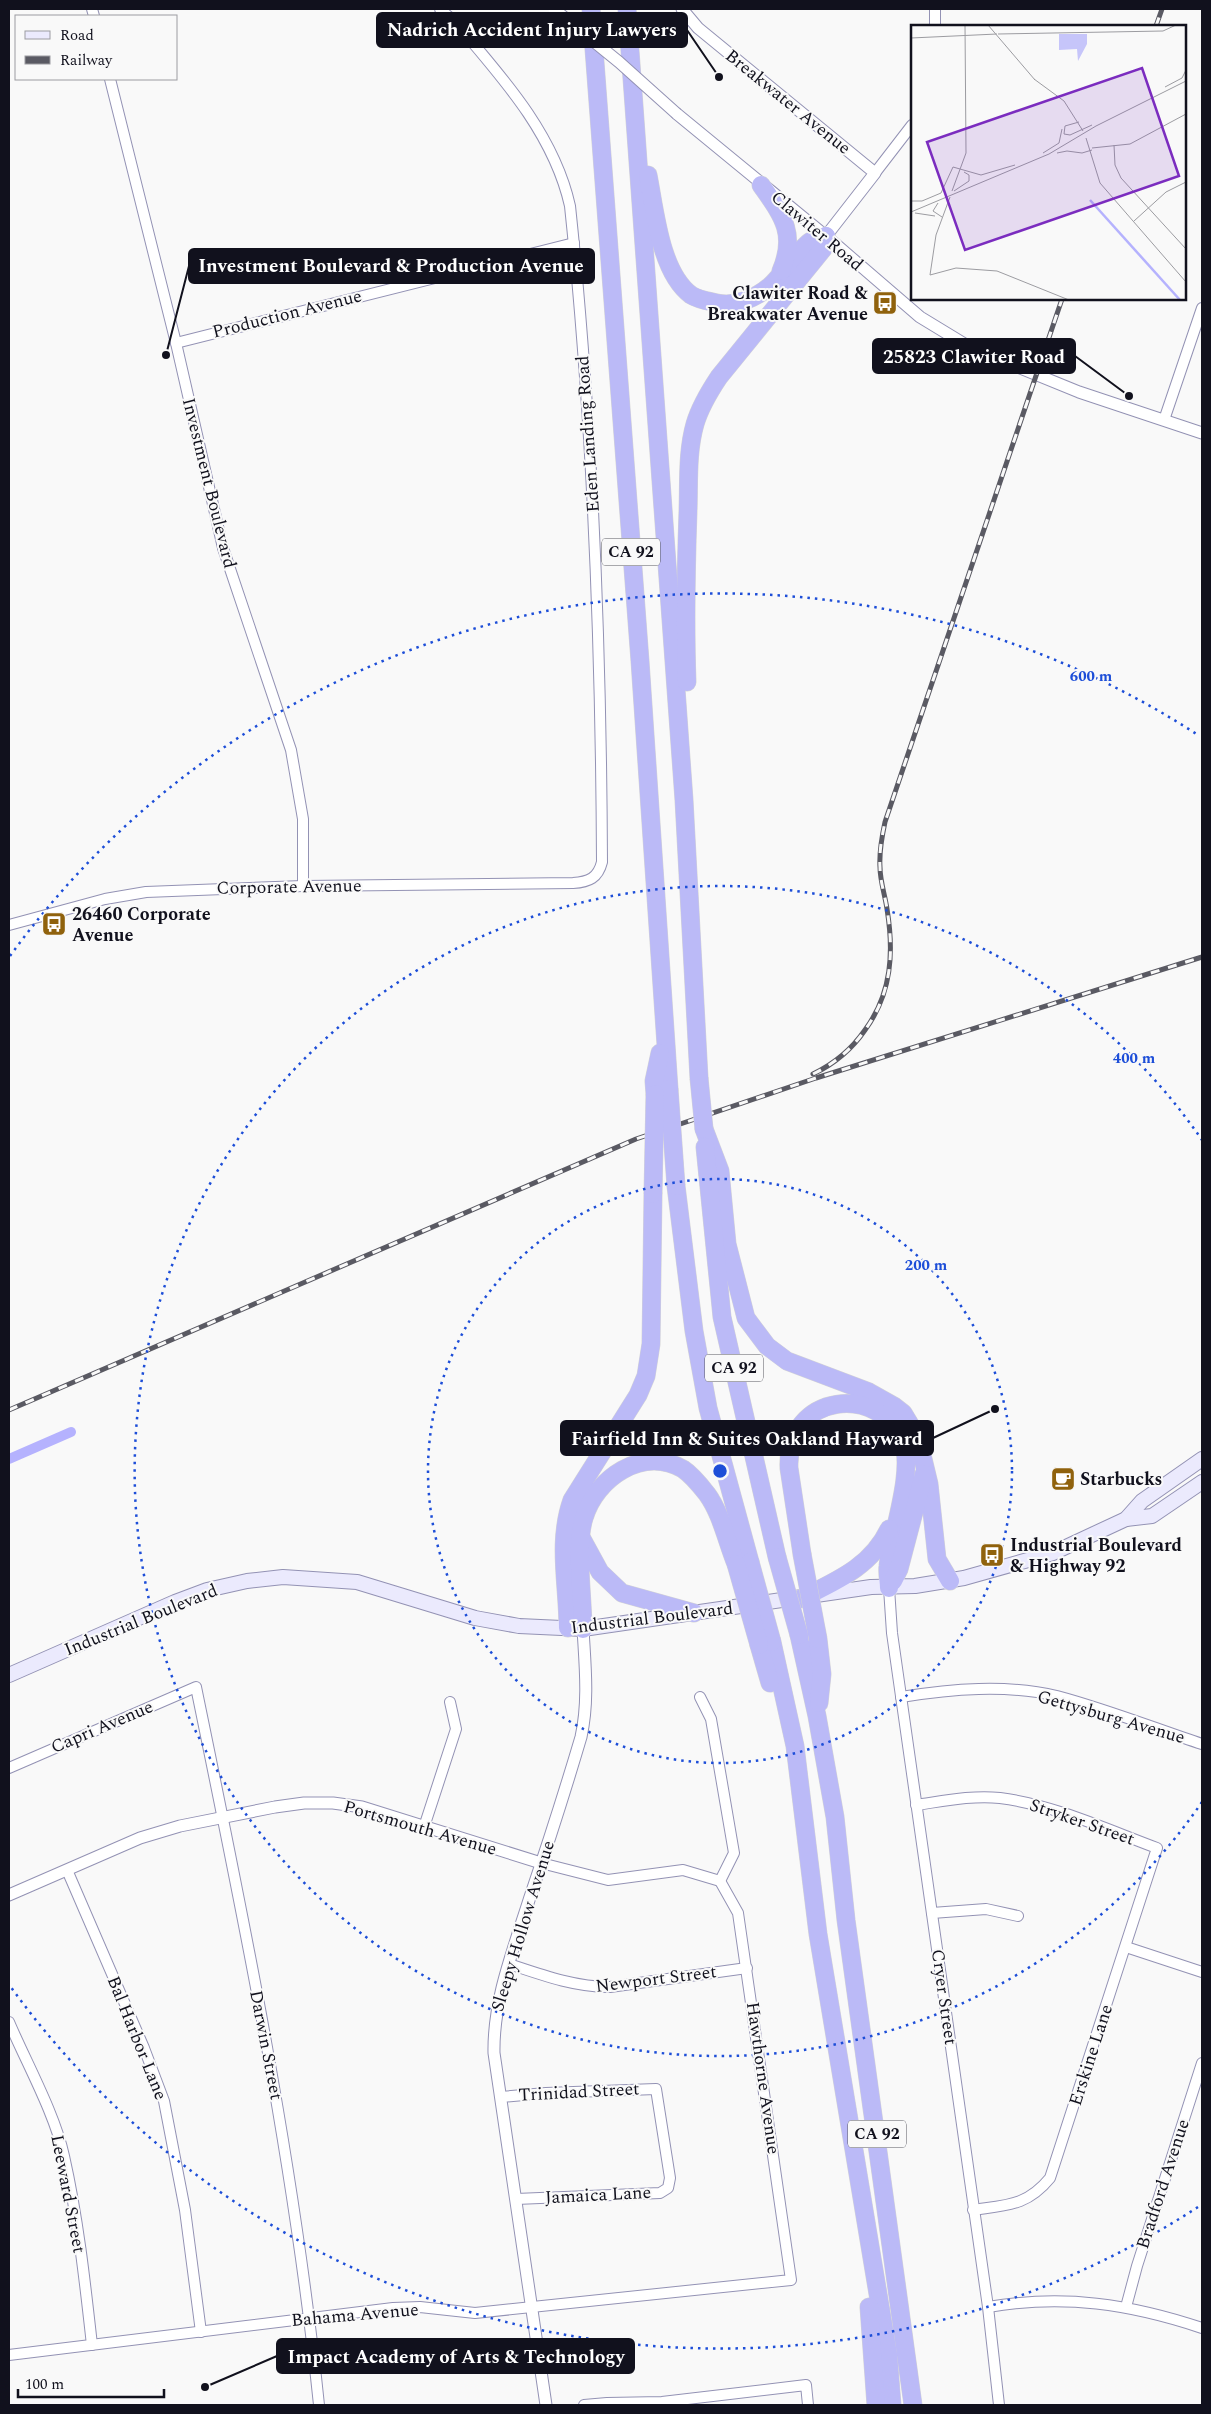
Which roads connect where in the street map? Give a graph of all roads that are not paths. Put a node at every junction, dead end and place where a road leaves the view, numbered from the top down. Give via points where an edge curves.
1 (440, 9) edge
2 (554, 9) edge
3 (585, 9) edge
4 (591, 9) edge
5 (626, 9) edge
6 (682, 9) edge
7 (935, 9) edge
8 (935, 25) edge
9 (594, 73) junction
10 (110, 80) edge
11 (632, 97) junction
12 (911, 126) edge
13 (875, 173) junction
14 (761, 185) junction
15 (826, 236) junction
16 (574, 243) junction
17 (778, 279) junction
18 (1202, 308) edge
19 (176, 343) junction
20 (1164, 420) junction
21 (1202, 433) edge
22 (684, 800) junction
23 (573, 883) joint
24 (303, 886) junction
25 (9, 925) edge
26 (662, 1092) junction
27 (713, 1173) junction
28 (1202, 1459) edge
29 (925, 1472) junction
30 (1202, 1482) edge
31 (898, 1508) junction
32 (1126, 1519) junction
33 (581, 1536) junction
34 (743, 1563) junction
35 (950, 1581) junction
36 (889, 1588) junction
37 (800, 1599) junction
38 (694, 1613) junction
39 (576, 1628) junction
40 (9, 1675) edge
41 (196, 1687) joint
42 (700, 1697) dead end
43 (901, 1697) junction
44 (450, 1702) dead end
45 (817, 1716) junction
46 (1202, 1744) edge
47 (9, 1768) edge
48 (916, 1805) junction
49 (223, 1818) junction
50 (424, 1827) junction
51 (1156, 1848) joint
52 (541, 1864) junction
53 (67, 1870) junction
54 (720, 1881) junction
55 (9, 1895) edge
56 (932, 1913) junction
57 (1018, 1916) dead end
58 (1126, 1948) junction
59 (508, 1964) junction
60 (747, 1968) junction
61 (1202, 1972) edge
62 (9, 2022) edge
63 (1202, 2063) edge
64 (656, 2090) joint
65 (501, 2097) junction
66 (857, 2167) junction
67 (516, 2199) junction
68 (974, 2210) junction
69 (791, 2280) joint
70 (530, 2306) junction
71 (1126, 2306) junction
72 (988, 2307) junction
73 (310, 2318) junction
74 (1202, 2328) edge
75 (200, 2332) junction
76 (92, 2345) junction
77 (907, 2348) junction
78 (9, 2355) edge
79 (319, 2405) edge
80 (546, 2405) edge
81 (584, 2405) edge
82 (808, 2405) edge
83 (876, 2405) edge
84 (892, 2405) edge
85 (913, 2405) edge
86 (918, 2405) edge
87 (999, 2405) edge

1 - 16 street, Eden Landing Road via 482,53 548,143 565,183
2 - 14 street, Clawiter Road, bridge
3 - 9 highway
4 - 9 highway, CA 92
5 - 11 highway, CA 92
6 - 13 street, Breakwater Avenue via 698,28
7 - 8 street
9 - 26 highway, CA 92 via 665,1031
10 - 19 street, Investment Boulevard
11 - 17 highway via 657,222 668,264 677,280 690,294 722,304 738,303 759,294
11 - 22 highway, CA 92
12 - 13 street
13 - 15 street
14 - 15 street, Clawiter Road
14 - 17 highway via 787,228 787,251
15 - 17 highway via 810,242
15 - 20 street, Clawiter Road via 920,317 971,348 1078,392
15 - 22 highway via 823,249 705,397 695,424 690,446 686,568 689,766
16 - 19 street, Production Avenue
16 - 23 street, Eden Landing Road via 595,541 602,862 595,877
18 - 20 street
19 - 24 street, Investment Boulevard via 223,548 291,750 303,819
20 - 21 street, Clawiter Road
22 - 27 highway, CA 92, bridge via 699,1078
23 - 24 street, Corporate Avenue
24 - 25 street, Corporate Avenue via 146,892 105,899
26 - 34 highway, CA 92, bridge via 694,1331
26 - 39 highway, bridge via 652,1194 649,1363 638,1395 572,1500 566,1518 563,1544
27 - 29 highway via 741,1306 752,1327 767,1346 787,1361 869,1392 894,1406 912,1424
27 - 45 highway, CA 92, bridge via 722,1317
28 - 32 main road, Industrial Boulevard via 1142,1501
29 - 35 highway via 937,1559
29 - 36 highway via 899,1569
30 - 32 main road, Industrial Boulevard via 1152,1516
31 - 36 highway via 887,1568
31 - 37 highway via 872,1557
31 - 45 highway, bridge via 906,1457 901,1438 891,1423 872,1410 848,1404 811,1413 792,1437 788,1455 822,1674
32 - 35 main road, Industrial Boulevard via 1053,1553
33 - 34 highway via 590,1502 612,1475 632,1465 672,1464 690,1475 708,1496
33 - 38 highway via 600,1572 622,1593
33 - 39 highway
34 - 66 highway, CA 92, bridge via 795,1746 818,1934
35 - 36 main road, Industrial Boulevard
36 - 37 main road, Industrial Boulevard via 871,1587
36 - 43 street, Cryer Street
37 - 38 main road, Industrial Boulevard
38 - 39 main road, Industrial Boulevard
39 - 40 main road, Industrial Boulevard via 518,1626 475,1618 357,1582 283,1577 207,1590
39 - 52 street, Sleepy Hollow Avenue via 586,1717
41 - 47 street, Capri Avenue
41 - 49 street, Darwin Street
42 - 54 street via 711,1719 734,1853
43 - 46 street, Gettysburg Avenue via 974,1689 1056,1696
43 - 48 street, Cryer Street
44 - 50 street via 456,1729
45 - 77 highway, CA 92 via 835,1816 846,1920
48 - 51 street, Stryker Street via 971,1798 1027,1803 1047,1807
48 - 56 street, Cryer Street
49 - 50 street, Portsmouth Avenue via 275,1807 333,1803 362,1807
49 - 53 street, Portsmouth Avenue via 140,1838
49 - 73 street, Darwin Street via 291,2179
50 - 52 street, Portsmouth Avenue
51 - 58 street, Erskine Lane
52 - 54 street, Portsmouth Avenue via 608,1880 683,1870
52 - 59 street, Sleepy Hollow Avenue
53 - 55 street, Portsmouth Avenue
53 - 75 street, Bal Harbor Lane via 164,2101 185,2210
54 - 60 street, Hawthorne Avenue via 738,1913
56 - 57 street via 986,1909
56 - 68 street, Cryer Street
58 - 61 street
58 - 68 street, Erskine Lane via 1050,2178 1040,2190 1021,2202
59 - 60 street, Newport Street via 591,1987
59 - 65 street, Sleepy Hollow Avenue via 494,2031
60 - 69 street, Hawthorne Avenue
62 - 76 street, Leeward Street via 56,2129 64,2155
63 - 71 street, Bradford Avenue
64 - 65 street, Trinidad Street
64 - 67 street, Jamaica Lane via 670,2178 670,2184 664,2191
65 - 67 street, Sleepy Hollow Avenue
66 - 83 highway
66 - 84 highway, CA 92 via 888,2354
67 - 70 street, Sleepy Hollow Avenue
68 - 72 street, Cryer Street
69 - 70 street, Bahama Avenue
70 - 73 street, Bahama Avenue via 475,2313 420,2307 393,2308
70 - 80 street, Sleepy Hollow Avenue
71 - 72 street via 1069,2300
71 - 74 street
72 - 87 street, Cryer Street
73 - 75 street, Bahama Avenue
73 - 79 street, Darwin Street
75 - 76 street, Bahama Avenue
76 - 78 street, Bahama Avenue
77 - 85 highway, CA 92
77 - 86 highway
81 - 82 street via 662,2402 806,2385

